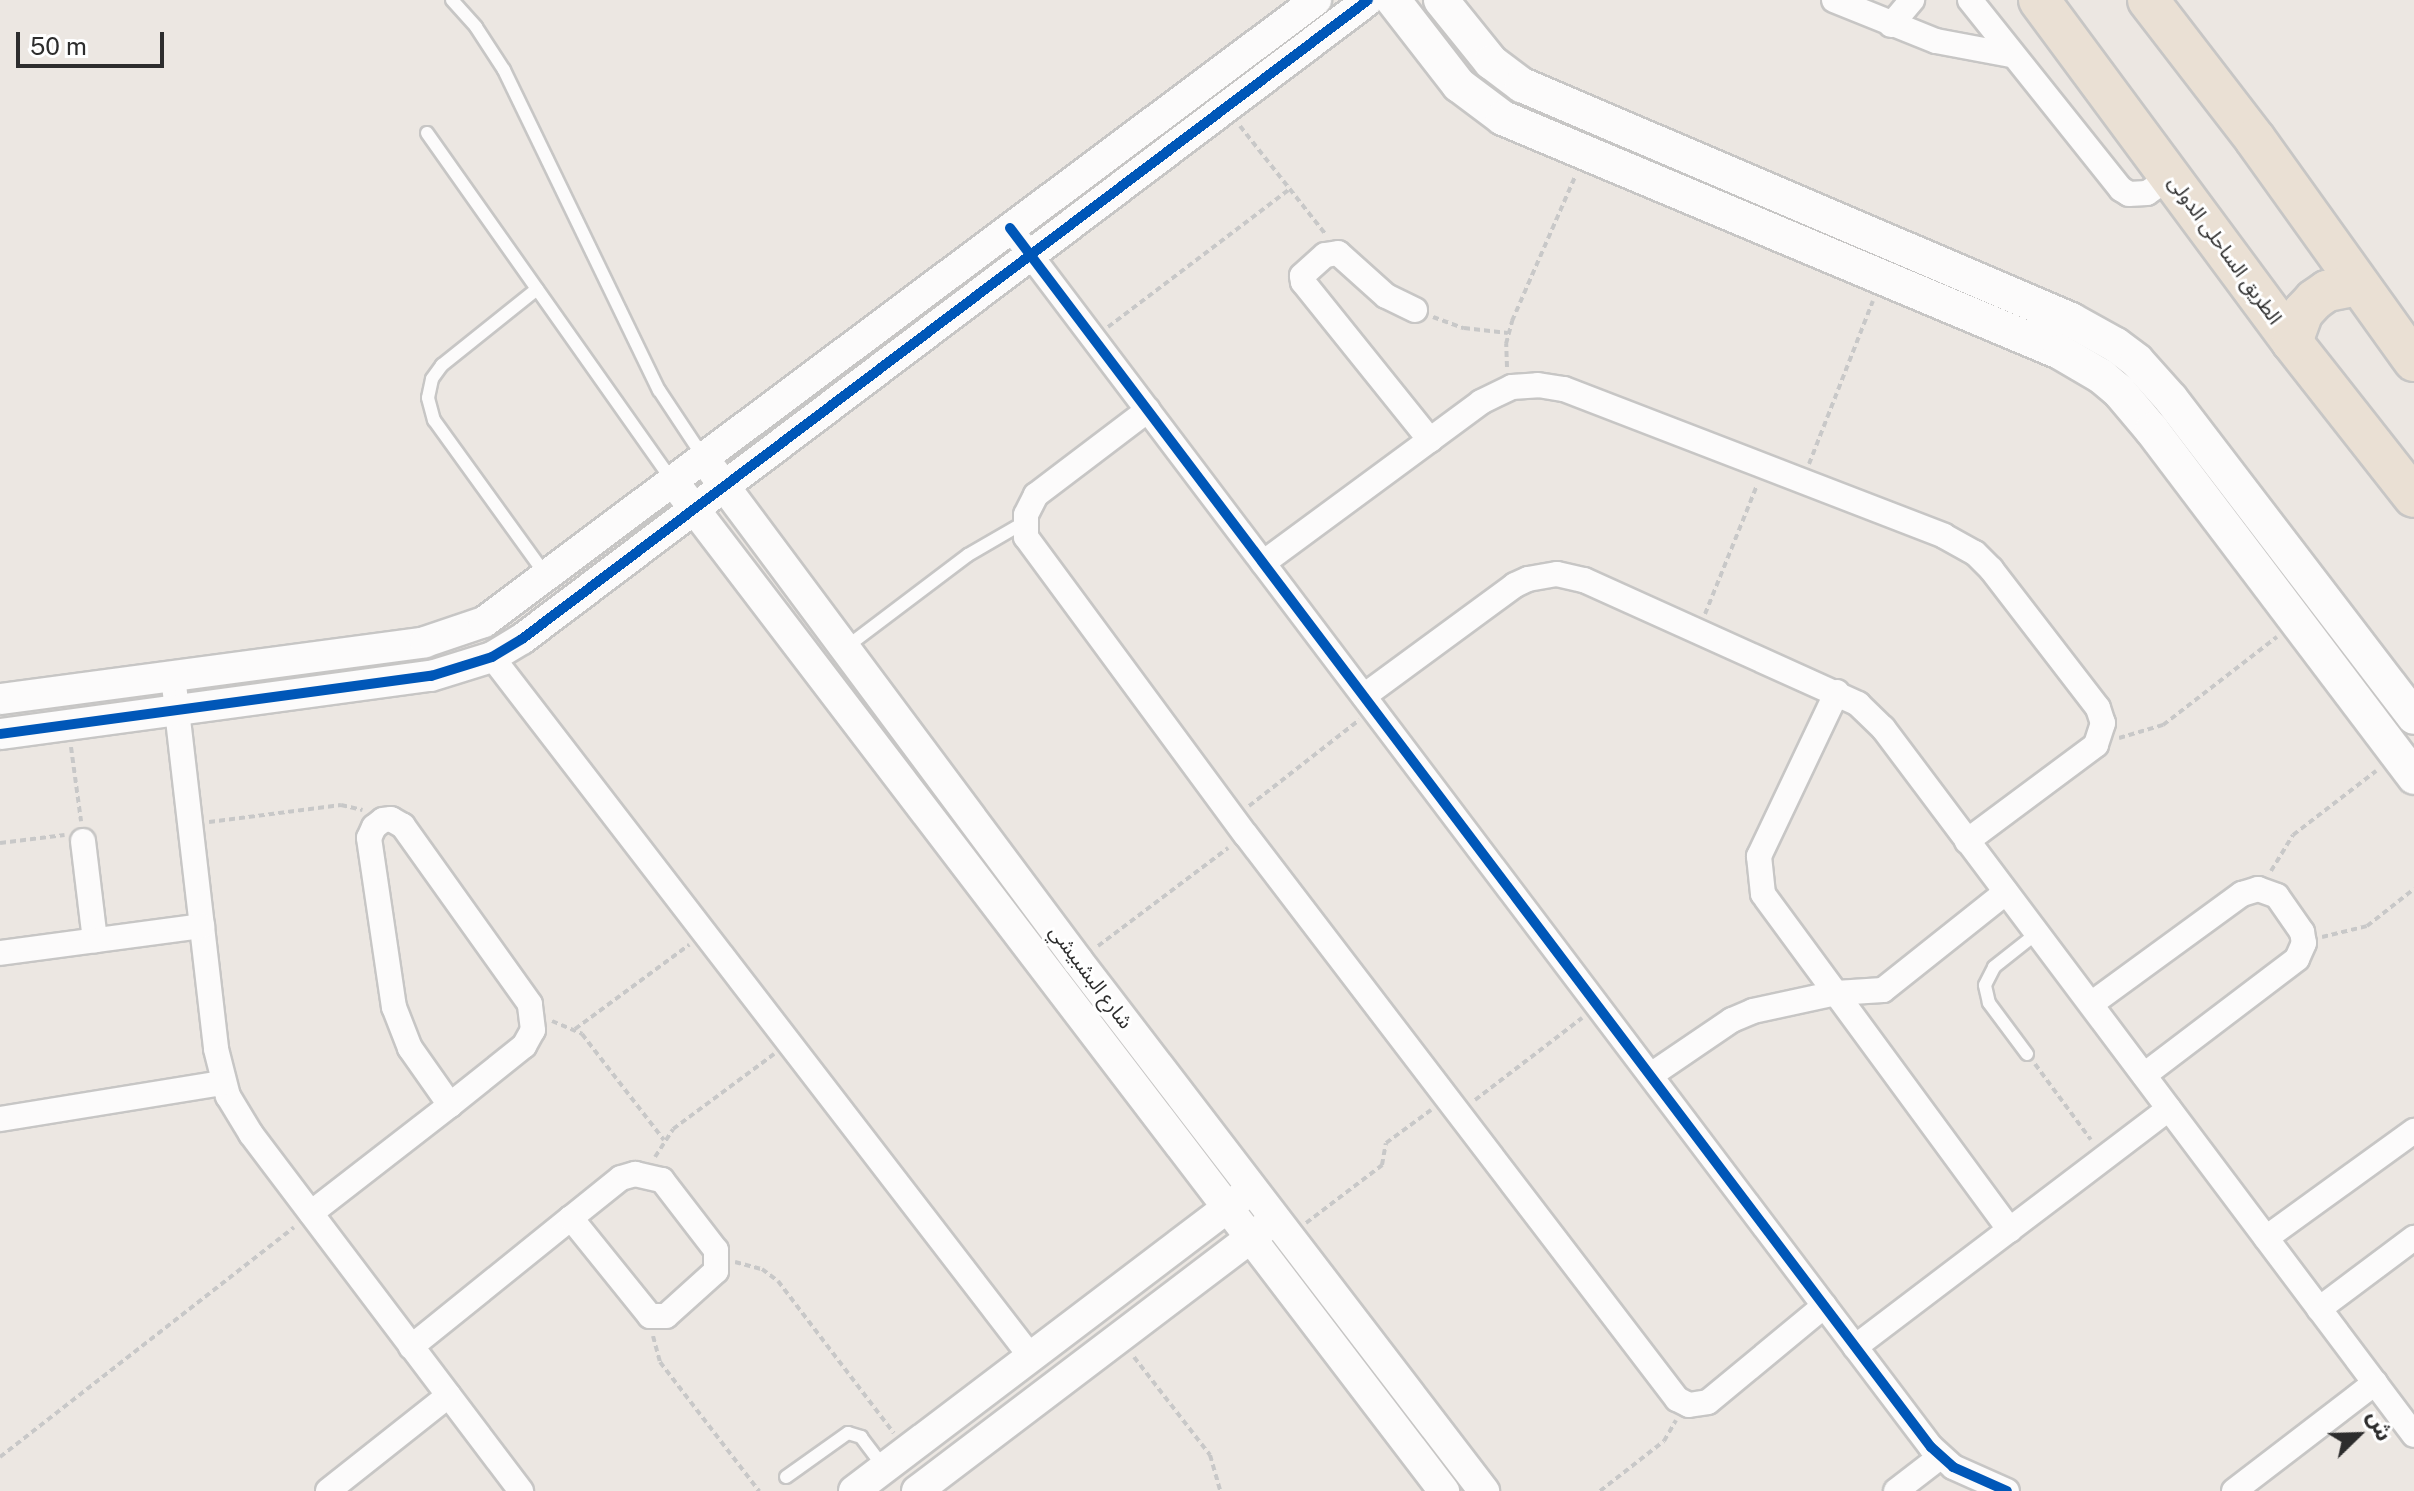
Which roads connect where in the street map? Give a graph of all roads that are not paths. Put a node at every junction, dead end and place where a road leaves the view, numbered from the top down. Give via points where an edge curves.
1 (452, 0) edge
2 (1316, 0) edge
3 (1368, 0) edge
4 (1393, 0) edge
5 (1441, 0) edge
6 (1834, 0) edge
7 (1912, 0) edge
8 (1970, 0) edge
9 (2039, 0) edge
10 (2148, 0) edge
11 (1891, 25) junction
12 (2011, 55) junction
13 (427, 133) dead end
14 (2171, 176) junction
15 (1010, 228) junction
16 (1030, 253) junction
17 (2357, 285) junction
18 (537, 289) junction
19 (1415, 310) road end
20 (2292, 342) junction
21 (2414, 361) edge
22 (1148, 410) junction
23 (1430, 440) junction
24 (704, 459) junction
25 (674, 482) junction
26 (724, 486) junction
27 (2414, 497) edge
28 (694, 509) junction
29 (1025, 522) junction
30 (1263, 563) junction
31 (547, 577) junction
32 (845, 648) junction
33 (492, 657) junction
34 (817, 669) junction
35 (173, 676) junction
36 (1837, 692) junction
37 (0, 699) edge
38 (1369, 702) junction
39 (177, 710) junction
40 (2414, 717) edge
41 (0, 734) edge
42 (2406, 766) edge
43 (82, 837) road end
44 (1967, 841) junction
45 (2006, 892) junction
46 (202, 926) junction
47 (2037, 933) junction
48 (95, 940) junction
49 (0, 953) edge
50 (1836, 993) junction
51 (2091, 1004) junction
52 (2027, 1054) road end
53 (1651, 1075) junction
54 (2144, 1075) junction
55 (223, 1083) junction
56 (450, 1105) junction
57 (2169, 1109) junction
58 (0, 1119) edge
59 (2414, 1131) edge
60 (1252, 1189) junction
61 (1228, 1207) junction
62 (311, 1213) junction
63 (571, 1218) junction
64 (1282, 1227) junction
65 (2010, 1230) junction
66 (1251, 1238) junction
67 (2266, 1238) junction
68 (2414, 1238) edge
69 (1824, 1306) junction
70 (2319, 1309) junction
71 (411, 1347) junction
72 (1855, 1347) junction
73 (1031, 1357) junction
74 (2375, 1383) junction
75 (449, 1395) junction
76 (2414, 1435) edge
77 (1940, 1457) junction
78 (896, 1459) junction
79 (786, 1477) dead end
80 (330, 1490) edge
81 (521, 1491) edge
82 (854, 1491) edge
83 (917, 1491) edge
84 (1444, 1491) edge
85 (1484, 1491) edge
86 (1896, 1491) edge
87 (2007, 1491) edge
88 (2234, 1491) edge

1 - 24 lane via 504,70 659,390
2 - 15 street
3 - 16 street
4 - 42 main road via 1446,72 1503,118 2060,352 2119,391
5 - 40 main road via 1491,62 1522,85 2071,320 2116,345 2171,399
6 - 11 street
7 - 11 street
8 - 12 street
9 - 14 highway, الطريق الساحلى الدولى
10 - 17 highway via 2255,139
11 - 12 street via 1936,41
12 - 14 street via 2121,189 2147,193
13 - 18 lane
14 - 20 highway, الطريق الساحلى الدولى
15 - 16 street
15 - 24 street
16 - 22 street
16 - 26 street
17 - 20 highway via 2327,291 2314,300 2303,312
17 - 21 highway
18 - 25 lane
18 - 31 lane via 442,365 428,398 434,420
19 - 23 street via 1386,296 1342,254 1325,255 1303,274 1303,282
20 - 27 highway, الطريق الساحلى الدولى
22 - 29 street via 1036,495
22 - 30 street
23 - 30 street
23 - 44 street via 1481,402 1512,387 1564,389 1944,536 1975,553 2098,708 2103,723 2090,751
24 - 25 street
24 - 26 street, شارع البشبيشي
25 - 28 street, شارع البشبيشي
25 - 31 street
26 - 28 street
26 - 32 street, شارع البشبيشي
28 - 33 street
28 - 34 street, شارع البشبيشي
29 - 32 lane via 968,555
29 - 69 street via 1029,544 1677,1399 1689,1405 1708,1402
30 - 38 street
31 - 35 street via 499,613 447,637
32 - 34 street
32 - 60 street, شارع البشبيشي
33 - 39 street via 431,676
33 - 73 street
34 - 61 street, شارع البشبيشي
35 - 37 street
35 - 39 street
36 - 38 street via 1584,580 1542,575 1515,585
36 - 44 street via 1876,719
36 - 50 street via 1758,865 1763,894
38 - 53 street
39 - 41 street
39 - 46 street
43 - 48 street
44 - 45 street
45 - 47 street
45 - 50 street via 1883,990
46 - 48 street
46 - 55 street
47 - 51 street
47 - 52 lane via 1994,967 1985,985 1989,1003
48 - 49 street
50 - 53 street via 1775,1004 1732,1020
50 - 65 street
51 - 54 street
51 - 54 street via 2242,894 2265,890 2277,896 2304,938 2297,959
53 - 69 street
54 - 57 street
55 - 58 street
55 - 62 street via 242,1122
56 - 56 street via 524,1046 534,1021 530,1004 403,826 391,819 378,822 369,838 394,1007 410,1048
56 - 62 street
57 - 65 street
57 - 67 street
59 - 67 street
60 - 61 street
60 - 64 street, شارع البشبيشي
61 - 66 street, شارع البشبيشي
61 - 73 street
62 - 71 street
63 - 63 street via 645,1313 655,1318 670,1313 712,1279 718,1263 716,1250 662,1180 649,1174 621,1178
63 - 71 street
64 - 66 street
64 - 85 street, شارع البشبيشي
65 - 72 street
66 - 83 street
66 - 84 street, شارع البشبيشي
67 - 70 street
68 - 70 street
69 - 72 street
70 - 74 street
71 - 75 street
72 - 77 street
73 - 78 street
74 - 76 street
74 - 88 street
75 - 80 street
75 - 81 street
77 - 86 street
77 - 87 street
78 - 79 lane via 848,1433
78 - 82 street

